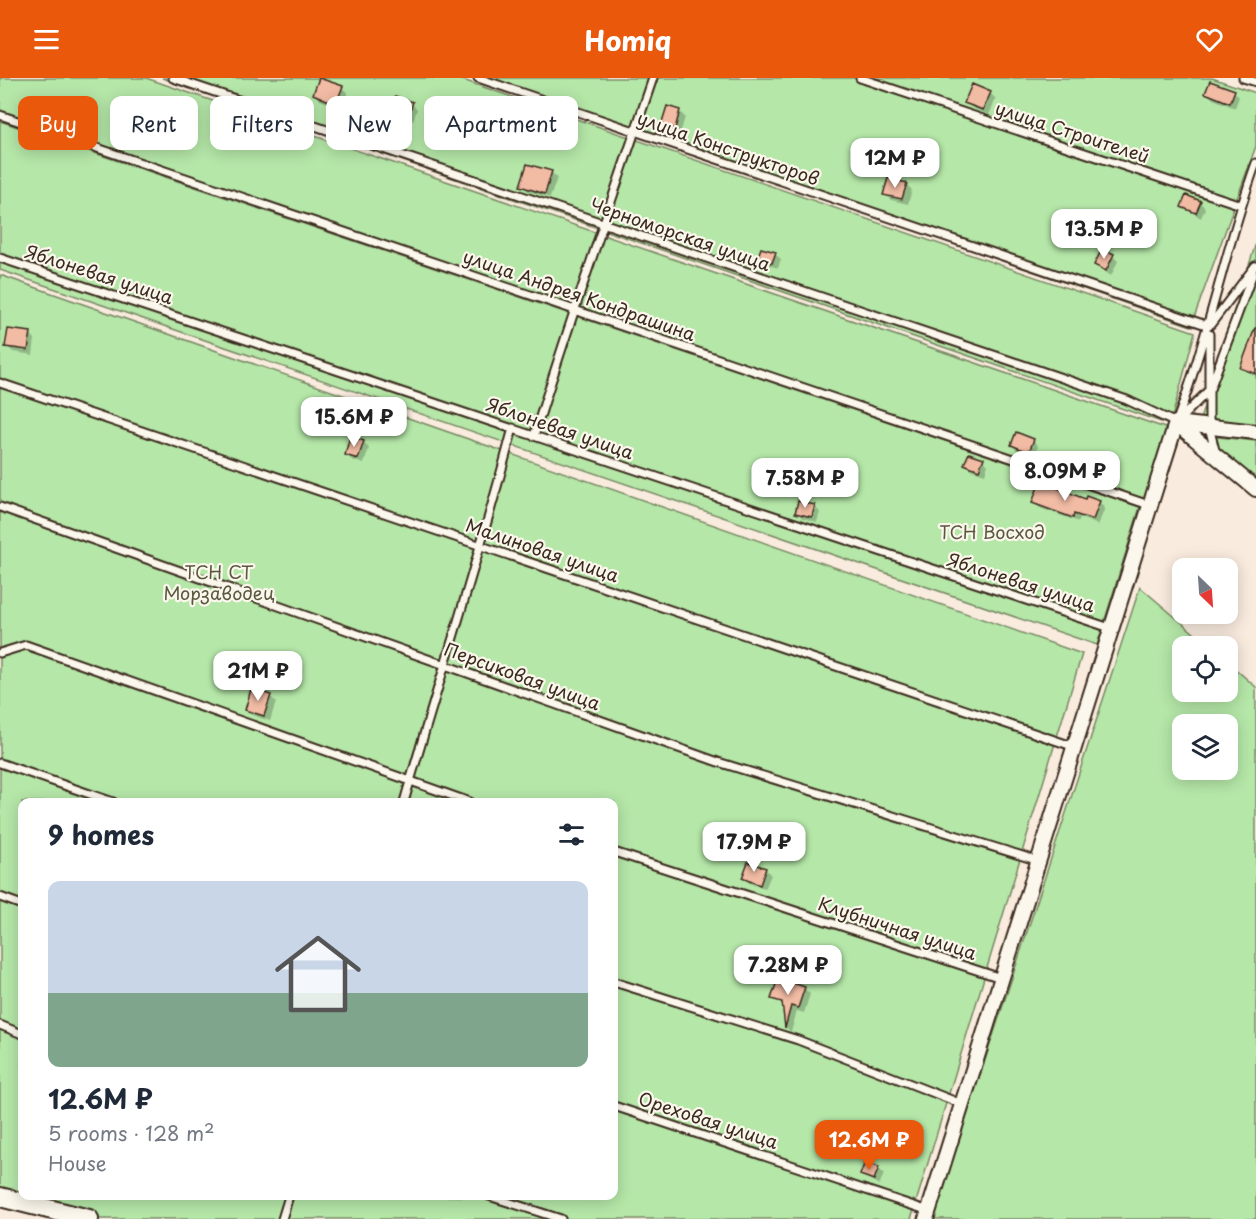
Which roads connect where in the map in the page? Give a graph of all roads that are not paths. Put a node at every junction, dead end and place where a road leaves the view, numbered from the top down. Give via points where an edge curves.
1 (173, 78) edge
2 (478, 78) edge
3 (653, 78) edge
4 (860, 78) edge
5 (1243, 78) edge
6 (1256, 82) edge
7 (0, 115) edge
8 (634, 133) junction
9 (1256, 164) edge
10 (1241, 205) junction
11 (605, 225) junction
12 (0, 258) edge
13 (1256, 266) edge
14 (573, 310) junction
15 (1209, 326) junction
16 (0, 383) edge
17 (1210, 389) junction
18 (1176, 423) junction
19 (1209, 427) junction
20 (513, 428) junction
21 (1256, 432) edge
22 (534, 436) junction
23 (1216, 456) junction
24 (1256, 489) edge
25 (1149, 505) junction
26 (0, 507) edge
27 (482, 547) junction
28 (1110, 628) junction
29 (0, 653) edge
30 (444, 665) junction
31 (1075, 747) junction
32 (0, 763) edge
33 (411, 782) junction
34 (101, 798) edge
35 (405, 798) edge
36 (458, 798) edge
37 (618, 853) edge
38 (1039, 861) junction
39 (0, 897) edge
40 (18, 904) edge
41 (1001, 978) junction
42 (618, 983) edge
43 (0, 1025) edge
44 (18, 1032) edge
45 (964, 1105) junction
46 (618, 1107) edge
47 (0, 1197) edge
48 (288, 1200) edge
49 (502, 1200) edge
50 (927, 1215) edge
51 (89, 1219) edge
52 (282, 1219) edge
53 (561, 1219) edge

1 - 11 lane, Черноморская улица
2 - 8 lane, улица Конструкторов
3 - 8 lane
4 - 10 lane, улица Строителей
5 - 6 lane
7 - 14 lane, улица Андрея Кондрашина
8 - 11 lane
8 - 15 lane, улица Конструкторов
9 - 10 lane
10 - 15 lane
11 - 14 lane
11 - 18 lane, Черноморская улица via 1127,400
12 - 20 lane, Яблоневая улица
13 - 15 lane
13 - 17 lane
14 - 22 lane
14 - 25 lane, улица Андрея Кондрашина
15 - 17 lane
15 - 18 lane
16 - 27 lane, Малиновая улица
17 - 18 lane
17 - 19 lane
18 - 19 street
18 - 23 street
18 - 25 street
19 - 21 street
19 - 23 lane
20 - 22 lane, Яблоневая улица
20 - 27 lane
22 - 28 lane, Яблоневая улица
23 - 24 street
25 - 28 street
26 - 30 lane, Персиковая улица
27 - 30 lane
27 - 31 lane, Малиновая улица
28 - 31 street
29 - 33 lane via 26,645
30 - 33 lane
30 - 38 lane, Персиковая улица via 718,762
31 - 38 street
32 - 34 lane
33 - 35 lane
33 - 36 lane
37 - 41 lane, Клубничная улица
38 - 41 street
39 - 40 lane
41 - 45 street
42 - 45 lane via 798,1040
43 - 44 lane
45 - 50 street
46 - 50 lane, Ореховая улица
47 - 51 street
48 - 52 lane
49 - 53 lane

